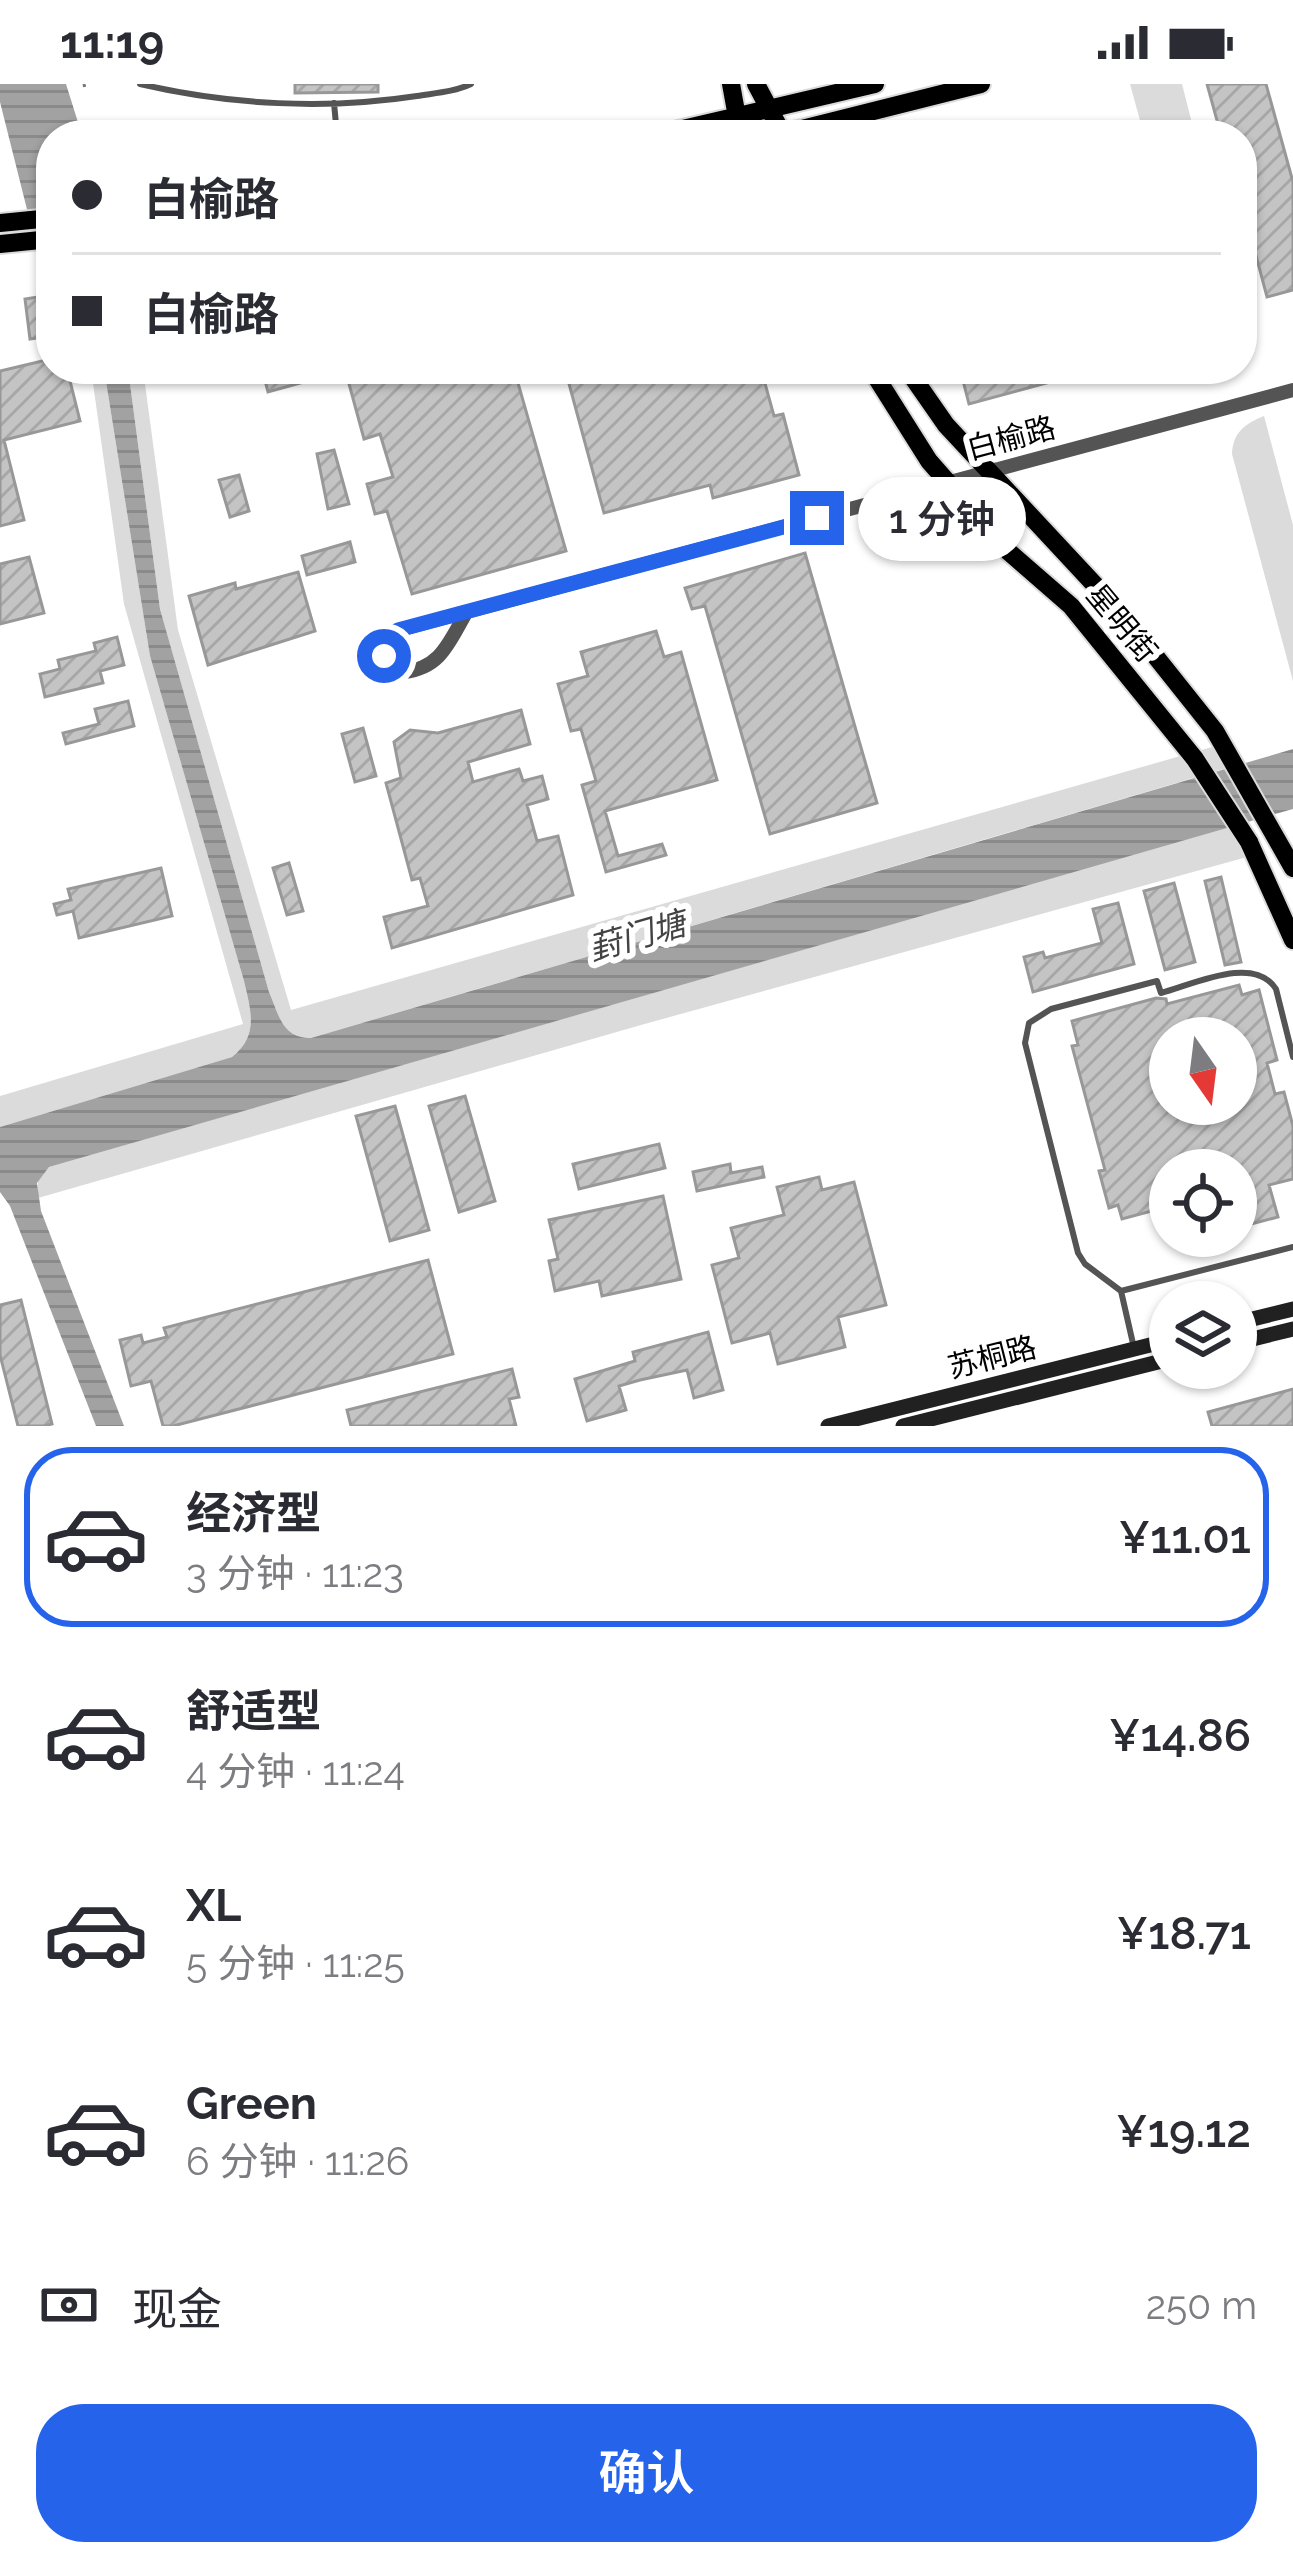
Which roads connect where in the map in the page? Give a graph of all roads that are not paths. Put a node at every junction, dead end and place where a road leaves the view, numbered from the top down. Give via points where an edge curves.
1 (140, 84) edge
2 (471, 84) edge
3 (731, 84) edge
4 (756, 84) edge
5 (875, 84) edge
6 (981, 84) edge
7 (334, 103) junction
8 (771, 109) junction
9 (336, 120) edge
10 (737, 120) edge
11 (750, 120) edge
12 (775, 120) edge
13 (840, 120) edge
14 (36, 240) edge
15 (0, 244) edge
16 (880, 384) edge
17 (917, 384) edge
18 (1293, 390) edge
19 (988, 472) junction
20 (948, 483) junction
21 (466, 613) junction
22 (1293, 868) edge
23 (1293, 940) edge
24 (1293, 1057) edge
25 (1293, 1247) edge
26 (1121, 1291) junction
27 (1293, 1309) edge
28 (1257, 1318) edge
29 (1293, 1328) edge
30 (1257, 1337) edge
31 (1149, 1345) edge
32 (1134, 1349) junction
33 (1149, 1364) edge
34 (828, 1426) edge
35 (903, 1426) edge

1 - 7 lane via 221,99
2 - 7 lane
3 - 10 main road
4 - 8 main road
5 - 8 main road
6 - 13 main road
7 - 9 lane
8 - 11 main road
8 - 12 main road
14 - 15 main road
16 - 20 main road, 星明街
17 - 19 main road, 星明街
18 - 19 street, 白榆路
19 - 20 street, 白榆路
19 - 22 main road, 星明街 via 1121,613 1226,751
20 - 21 street, 白榆路
20 - 23 main road, 星明街, bridge via 1071,606 1196,759 1249,842
21 - 21 street, 白榆路 via 391,634 384,656 404,672 428,667
24 - 26 lane via 1276,989 1253,972 1161,993 1157,981 1043,1012 1029,1023 1025,1043 1078,1253
25 - 26 lane
26 - 32 lane
27 - 28 main road
29 - 30 main road
31 - 32 main road, 苏桐路
32 - 34 main road, 苏桐路
33 - 35 main road, 苏桐路

